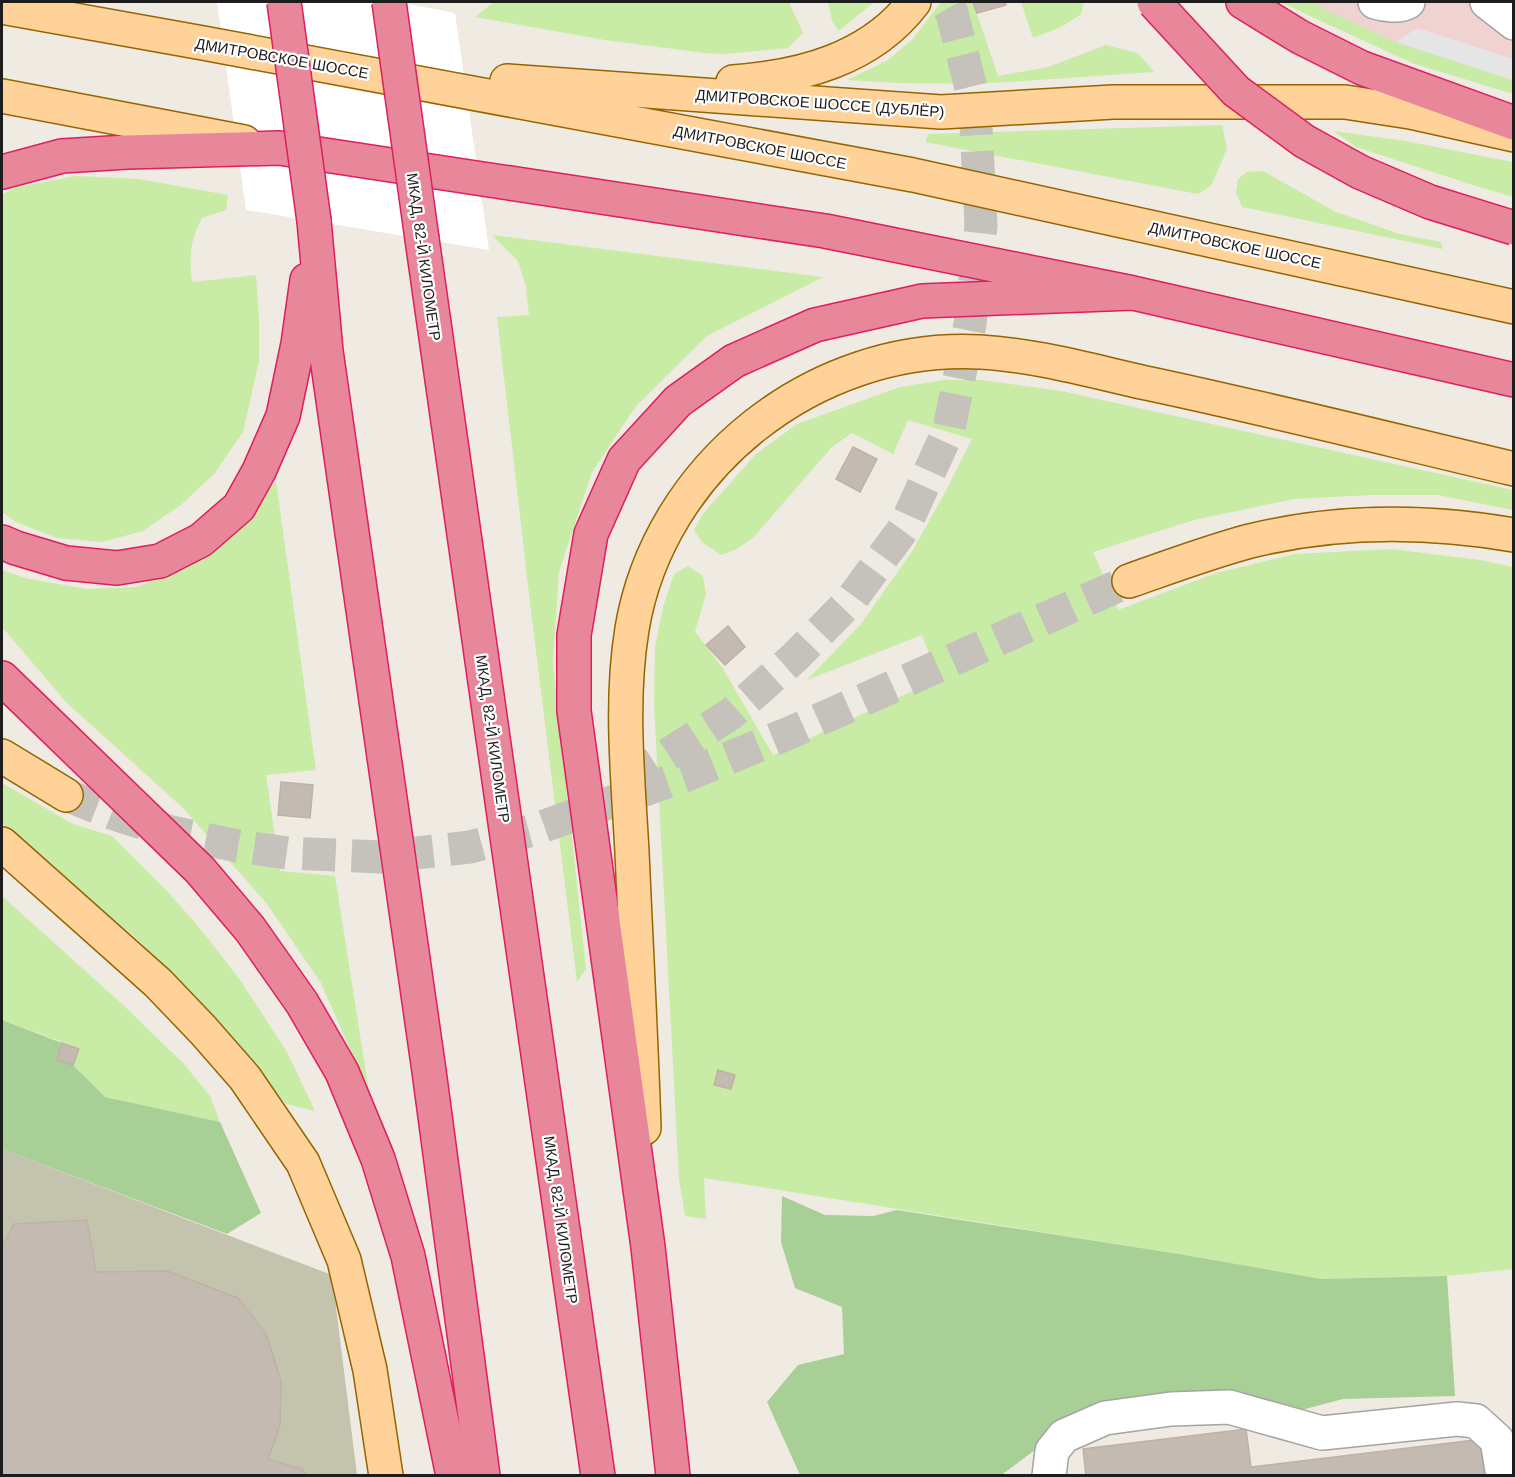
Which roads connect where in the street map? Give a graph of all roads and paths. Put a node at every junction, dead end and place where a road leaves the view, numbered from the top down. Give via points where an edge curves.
1 (284, 2) edge
2 (389, 2) edge
3 (914, 2) edge
4 (1154, 2) edge
5 (1243, 2) edge
6 (1375, 2) edge
7 (1408, 2) edge
8 (1487, 2) edge
9 (2, 7) edge
10 (1514, 23) edge
11 (341, 68) junction
12 (602, 88) junction
13 (2, 96) edge
14 (1514, 123) edge
15 (1514, 135) edge
16 (279, 148) junction
17 (2, 172) edge
18 (314, 222) junction
19 (1514, 228) edge
20 (1133, 293) junction
21 (1514, 307) edge
22 (1514, 380) edge
23 (1514, 469) edge
24 (1514, 535) edge
25 (2, 542) edge
26 (1129, 581) tunnel mouth
27 (2, 678) edge
28 (2, 756) edge
29 (66, 795) tunnel mouth
30 (2, 844) edge
31 (648, 1247) junction
32 (386, 1476) edge
33 (453, 1476) edge
34 (483, 1476) edge
35 (598, 1476) edge
36 (673, 1476) edge
37 (1049, 1476) edge
38 (1503, 1476) edge

1 - 18 highway, bridge
2 - 35 highway, МКАД, 82-Й КИЛОМЕТР, bridge
3 - 12 main road via 903,16 851,55 813,69 771,79
4 - 19 highway, bridge via 1236,91 1304,141 1360,172 1430,202
5 - 14 highway via 1300,38 1362,68
6 - 7 lane
8 - 10 lane
9 - 11 main road, ДМИТРОВСКОЕ ШОССЕ
11 - 12 main road, ДМИТРОВСКОЕ ШОССЕ (ДУБЛЁР)
11 - 21 main road, ДМИТРОВСКОЕ ШОССЕ via 913,175
12 - 15 main road, ДМИТРОВСКОЕ ШОССЕ (ДУБЛЁР) via 941,112 1113,102 1345,102
13 - 16 main road
16 - 17 highway via 62,156
16 - 20 highway via 825,231
18 - 25 highway via 284,416 239,507 201,540 160,561 117,568 66,563
18 - 34 highway via 326,351
20 - 22 highway
20 - 31 highway via 922,302 815,325 734,361 678,401 624,460 591,534 574,635 574,711
23 - 31 main road via 1190,392 1026,357 977,352 928,354 881,362 847,374 801,394 729,446 698,481 657,547 641,592 626,677
24 - 26 main road via 1409,524 1313,529 1251,541
27 - 33 highway via 200,870 250,929 302,1003 342,1072 378,1159 408,1256
28 - 29 main road
30 - 32 main road via 158,983 203,1029 245,1078 303,1163 344,1260 370,1370
31 - 36 highway
37 - 38 lane via 1052,1451 1064,1436 1105,1418 1171,1409 1229,1407 1322,1433 1457,1419 1476,1422 1497,1440

